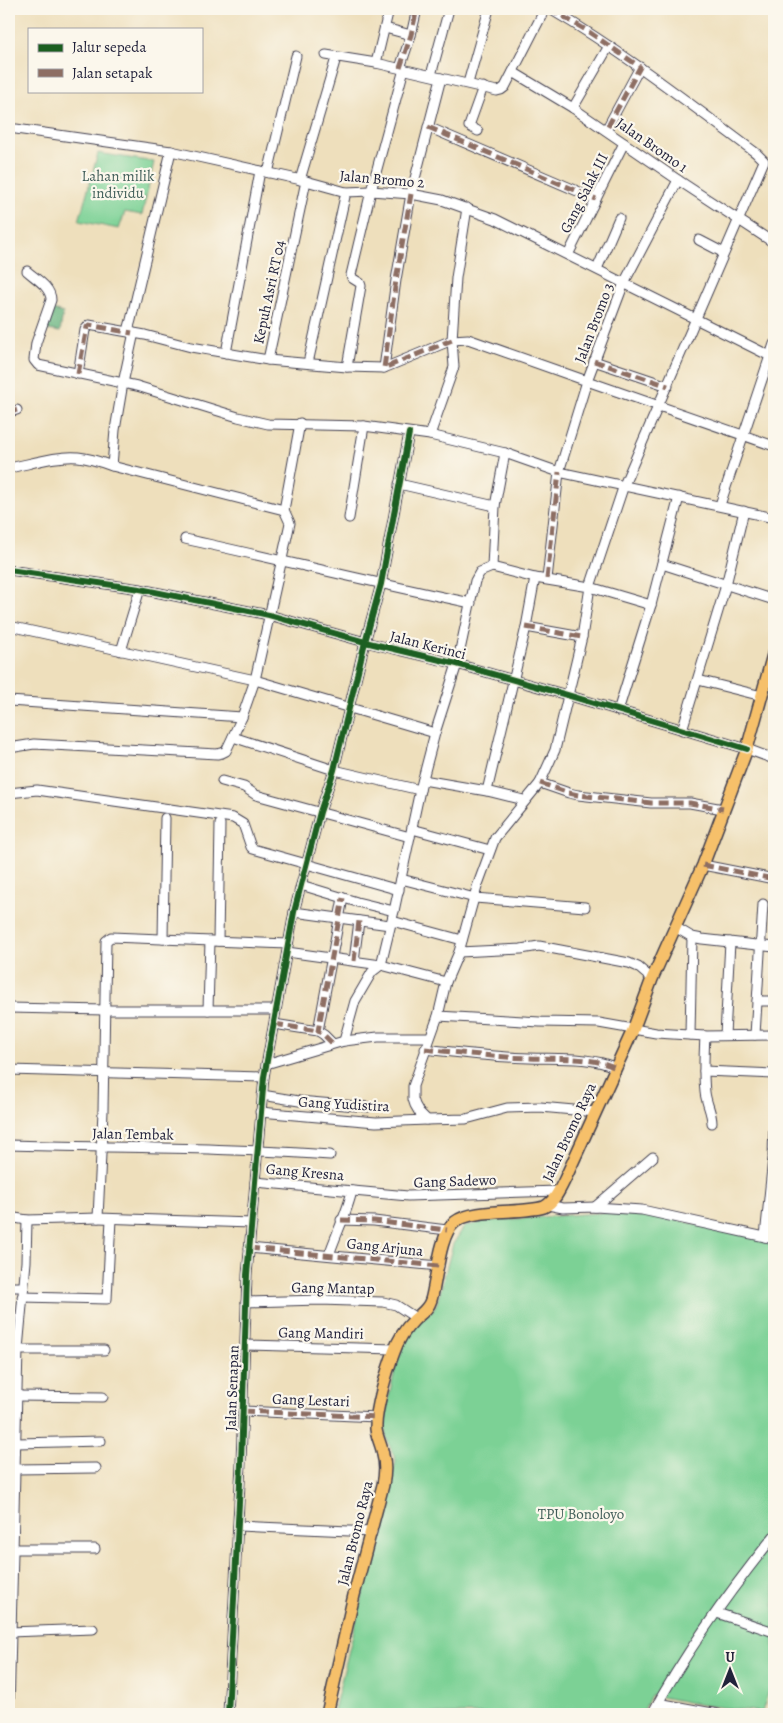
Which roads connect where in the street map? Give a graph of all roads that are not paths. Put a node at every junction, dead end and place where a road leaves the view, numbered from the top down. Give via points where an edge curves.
1 (389, 9) edge
2 (417, 9) edge
3 (449, 9) edge
4 (489, 9) edge
5 (545, 9) edge
6 (550, 9) edge
7 (385, 28) junction
8 (411, 35) junction
9 (609, 46) junction
10 (326, 55) dead end
11 (296, 56) dead end
12 (336, 58) junction
13 (376, 63) junction
14 (640, 67) junction
15 (402, 69) junction
16 (513, 72) junction
17 (432, 75) junction
18 (442, 78) junction
19 (468, 83) junction
20 (483, 86) junction
21 (573, 108) junction
22 (428, 127) junction
23 (16, 129) dead end
24 (606, 130) junction
25 (478, 131) dead end
26 (624, 143) junction
27 (171, 151) junction
28 (264, 172) junction
29 (678, 180) junction
30 (303, 181) junction
31 (370, 191) junction
32 (346, 192) junction
33 (411, 194) junction
34 (596, 199) junction
35 (467, 208) junction
36 (619, 218) dead end
37 (738, 220) junction
38 (699, 240) dead end
39 (774, 243) edge
40 (724, 253) junction
41 (568, 255) junction
42 (597, 269) junction
43 (27, 271) dead end
44 (624, 283) junction
45 (697, 318) junction
46 (132, 332) junction
47 (452, 340) junction
48 (774, 344) edge
49 (226, 353) junction
50 (772, 357) edge
51 (268, 360) junction
52 (594, 361) junction
53 (308, 363) junction
54 (347, 367) junction
55 (384, 368) junction
56 (78, 374) junction
57 (587, 381) junction
58 (123, 383) junction
59 (668, 386) junction
60 (658, 407) junction
61 (300, 423) junction
62 (364, 426) junction
63 (409, 433) junction
64 (430, 435) junction
65 (743, 436) junction
66 (774, 446) edge
67 (505, 453) junction
68 (112, 466) junction
69 (9, 468) edge
70 (559, 472) junction
71 (398, 484) junction
72 (624, 485) junction
73 (679, 497) junction
74 (720, 505) junction
75 (495, 506) junction
76 (284, 510) junction
77 (744, 511) junction
78 (349, 518) dead end
79 (774, 518) edge
80 (185, 539) dead end
81 (282, 560) junction
82 (662, 564) junction
83 (492, 567) junction
84 (9, 570) edge
85 (535, 578) junction
86 (547, 579) junction
87 (381, 584) junction
88 (726, 585) junction
89 (590, 586) junction
90 (140, 589) junction
91 (774, 600) edge
92 (470, 603) junction
93 (651, 605) junction
94 (269, 615) junction
95 (9, 626) edge
96 (526, 627) junction
97 (582, 637) junction
98 (365, 642) junction
99 (774, 651) edge
100 (121, 652) junction
101 (457, 664) junction
102 (773, 665) edge
103 (255, 680) junction
104 (512, 680) junction
105 (698, 680) junction
106 (567, 695) junction
107 (762, 696) junction
108 (9, 701) edge
109 (349, 707) junction
110 (618, 711) junction
111 (242, 718) junction
112 (682, 730) junction
113 (435, 734) junction
114 (233, 737) junction
115 (9, 748) edge
116 (747, 749) junction
117 (774, 759) edge
118 (334, 770) junction
119 (423, 780) junction
120 (222, 782) dead end
121 (540, 783) junction
122 (420, 790) junction
123 (488, 791) junction
124 (9, 793) edge
125 (524, 800) junction
126 (723, 809) junction
127 (320, 812) junction
128 (165, 818) dead end
129 (220, 824) dead end
130 (411, 833) junction
131 (490, 850) junction
132 (307, 863) junction
133 (703, 865) junction
134 (401, 879) junction
135 (774, 879) edge
136 (301, 885) junction
137 (399, 890) junction
138 (343, 898) junction
139 (475, 898) junction
140 (762, 904) dead end
141 (585, 908) dead end
142 (394, 911) junction
143 (294, 912) junction
144 (340, 919) junction
145 (359, 922) junction
146 (391, 923) junction
147 (675, 927) junction
148 (692, 937) junction
149 (163, 939) junction
150 (462, 940) junction
151 (214, 941) junction
152 (730, 942) junction
153 (760, 946) junction
154 (774, 947) edge
155 (287, 948) junction
156 (459, 952) junction
157 (332, 958) junction
158 (354, 961) junction
159 (381, 965) junction
160 (652, 978) junction
161 (446, 982) junction
162 (757, 1001) junction
163 (774, 1001) edge
164 (9, 1008) edge
165 (105, 1010) junction
166 (208, 1010) junction
167 (275, 1010) junction
168 (438, 1016) junction
169 (274, 1024) junction
170 (633, 1030) junction
171 (318, 1031) junction
172 (690, 1035) junction
173 (725, 1035) junction
174 (755, 1035) junction
175 (774, 1035) edge
176 (705, 1036) junction
177 (430, 1037) junction
178 (344, 1041) junction
179 (332, 1043) junction
180 (426, 1049) junction
181 (266, 1064) junction
182 (616, 1068) junction
183 (9, 1070) edge
184 (704, 1071) junction
185 (103, 1073) junction
186 (774, 1074) edge
187 (264, 1077) junction
188 (262, 1094) junction
189 (368, 1107) dead end
190 (260, 1112) junction
191 (596, 1112) junction
192 (774, 1118) edge
193 (427, 1120) junction
194 (712, 1123) dead end
195 (9, 1145) edge
196 (101, 1148) junction
197 (257, 1150) junction
198 (330, 1156) dead end
199 (653, 1157) dead end
200 (255, 1182) junction
201 (352, 1191) junction
202 (558, 1191) junction
203 (548, 1205) junction
204 (595, 1207) junction
205 (9, 1217) edge
206 (98, 1218) junction
207 (27, 1220) junction
208 (111, 1220) junction
209 (341, 1220) junction
210 (252, 1224) junction
211 (447, 1230) junction
212 (770, 1238) edge
213 (249, 1248) junction
214 (329, 1255) junction
215 (438, 1266) junction
216 (9, 1287) edge
217 (22, 1287) junction
218 (22, 1297) junction
219 (246, 1302) junction
220 (416, 1318) junction
221 (246, 1345) junction
222 (395, 1349) junction
223 (13, 1350) edge
224 (104, 1350) dead end
225 (17, 1396) junction
226 (103, 1397) dead end
227 (243, 1411) junction
228 (377, 1417) junction
229 (101, 1441) dead end
230 (17, 1443) junction
231 (96, 1468) dead end
232 (13, 1472) edge
233 (238, 1526) junction
234 (372, 1532) junction
235 (774, 1536) edge
236 (14, 1549) junction
237 (95, 1549) dead end
238 (717, 1613) junction
239 (92, 1629) dead end
240 (10, 1632) edge
241 (774, 1632) edge
242 (658, 1703) junction
243 (10, 1714) edge
244 (228, 1714) edge
245 (327, 1714) edge
246 (652, 1714) edge
247 (718, 1714) edge

1 - 7 street
2 - 8 street
3 - 17 street
4 - 19 street
5 - 16 street
6 - 9 street
7 - 8 street
7 - 13 street
8 - 15 street
9 - 14 street
9 - 21 street
10 - 12 street
11 - 28 street
12 - 13 street
12 - 30 street, Kepuh Asri RT 04
13 - 15 street
14 - 24 street
14 - 37 street via 763,158 764,163
15 - 17 street
15 - 31 street
16 - 20 street via 501,90
16 - 21 street, Jalan Bromo 1
17 - 18 street
18 - 19 street
18 - 22 street
19 - 20 street
20 - 25 street via 470,126
21 - 24 street, Jalan Bromo 1
22 - 33 street
22 - 34 street
23 - 27 street, Jalan Bromo 2
24 - 26 street, Jalan Bromo 1
26 - 29 street, Jalan Bromo 1
26 - 34 street, Gang Salak III
27 - 28 street, Jalan Bromo 2
27 - 46 street via 129,327
28 - 30 street, Jalan Bromo 2
28 - 49 street
29 - 37 street, Jalan Bromo 1
29 - 44 street, Jalan Bromo 3
30 - 32 street, Jalan Bromo 2
30 - 51 street, Kepuh Asri RT 04
31 - 32 street, Jalan Bromo 2
31 - 33 street, Jalan Bromo 2
31 - 54 street via 351,275 361,286
32 - 53 street
33 - 35 street, Jalan Bromo 2
33 - 55 street
34 - 41 street, Gang Salak III
35 - 41 street, Jalan Bromo 2
35 - 47 street via 456,278
36 - 42 street
37 - 39 street, Jalan Bromo 1
37 - 40 street
38 - 40 street
40 - 45 street
41 - 42 street, Jalan Bromo 2
42 - 44 street, Jalan Bromo 2
43 - 56 street via 51,295 36,344 35,363
44 - 45 street, Jalan Bromo 2
44 - 52 street, Jalan Bromo 3
45 - 50 street, Jalan Bromo 2
45 - 59 street
46 - 49 street, Kepuh Asri RT 04
46 - 56 street, Kepuh Asri RT 04 via 89,325
46 - 58 street
47 - 55 street
47 - 57 street via 474,341
47 - 64 street via 454,367
48 - 50 street
49 - 51 street, Kepuh Asri RT 04
50 - 65 street
51 - 53 street
52 - 57 street, Jalan Bromo 3
52 - 59 street
53 - 54 street
54 - 55 street
56 - 58 street
57 - 60 street, Jalan Bromo 3
57 - 70 street
58 - 61 street via 268,424
58 - 68 street
59 - 60 street
60 - 65 street, Jalan Bromo 3
60 - 72 street
61 - 62 street
61 - 76 street
62 - 63 street
62 - 78 street
63 - 64 street
63 - 71 street, Jalan Senapan
64 - 67 street
65 - 66 street, Jalan Bromo 3
65 - 74 street
67 - 70 street
67 - 75 street
68 - 69 street via 98,460 67,456
68 - 76 street
70 - 72 street
70 - 86 street
71 - 75 street
71 - 87 street, Jalan Senapan
72 - 73 street
72 - 89 street
73 - 74 street
73 - 82 street
74 - 77 street
75 - 83 street
76 - 81 street via 290,523
77 - 79 street
77 - 88 street
80 - 81 street
81 - 87 street
81 - 94 street
82 - 88 street
82 - 93 street
83 - 85 street
83 - 92 street via 480,572
84 - 90 street, Jalan Kerinci
85 - 86 street
85 - 96 street
86 - 89 street
87 - 92 street
87 - 98 street, Jalan Senapan
88 - 91 street
88 - 105 street
89 - 93 street
89 - 97 street
90 - 94 street, Jalan Kerinci
90 - 100 street
92 - 101 street
93 - 110 street
94 - 98 street, Jalan Kerinci
94 - 103 street
95 - 100 street
96 - 97 street
96 - 104 street
97 - 106 street
98 - 101 street, Jalan Kerinci
98 - 109 street, Jalan Senapan
99 - 102 main road, Jalan Bromo Raya
100 - 103 street
101 - 104 street, Jalan Kerinci
101 - 113 street
102 - 107 main road, Jalan Bromo Raya
103 - 109 street
103 - 111 street
104 - 106 street, Jalan Kerinci
104 - 123 street
105 - 107 street
105 - 112 street
106 - 110 street, Jalan Kerinci
106 - 121 street via 555,750
107 - 116 main road, Jalan Bromo Raya
108 - 111 street
109 - 113 street
109 - 118 street, Jalan Senapan
110 - 112 street, Jalan Kerinci
111 - 114 street
112 - 116 street, Jalan Kerinci
113 - 119 street
114 - 115 street via 226,751 217,754 34,744
114 - 118 street
116 - 117 street, Jalan Kerinci
116 - 126 main road, Jalan Bromo Raya
118 - 122 street
118 - 127 street, Jalan Senapan
119 - 122 street
119 - 123 street
120 - 127 street
121 - 125 street
121 - 126 street via 569,794 651,803 690,803
122 - 130 street
123 - 125 street
124 - 132 street via 37,790 233,818 243,824 253,850
125 - 131 street via 495,838
126 - 133 main road, Jalan Bromo Raya
127 - 130 street
127 - 132 street, Jalan Senapan
128 - 149 street
129 - 151 street
130 - 131 street
130 - 134 street
131 - 139 street
132 - 136 street, Jalan Senapan
132 - 137 street
133 - 135 street
133 - 147 main road, Jalan Bromo Raya
134 - 137 street
134 - 139 street
136 - 138 street
136 - 143 street, Jalan Senapan
137 - 142 street
138 - 142 street
138 - 144 street
139 - 141 street
139 - 150 street
140 - 153 street
142 - 146 street
143 - 144 street
143 - 155 street, Jalan Senapan
144 - 145 street
144 - 157 street
145 - 146 street
145 - 158 street
146 - 150 street
146 - 159 street
147 - 148 street
147 - 160 main road, Jalan Bromo Raya
148 - 152 street
148 - 172 street
149 - 151 street
149 - 165 street via 111,937 106,941
150 - 156 street
151 - 155 street
151 - 166 street
152 - 153 street
152 - 173 street
153 - 154 street
153 - 162 street
155 - 157 street
155 - 167 street, Jalan Senapan
156 - 160 street via 539,946 555,948 629,963
156 - 161 street
157 - 158 street
157 - 171 street
158 - 159 street
159 - 161 street
159 - 178 street via 372,972 355,1001
160 - 170 main road, Jalan Bromo Raya
161 - 168 street
162 - 163 street
162 - 174 street
164 - 165 street
165 - 166 street
165 - 185 street
166 - 167 street
167 - 169 street, Jalan Senapan
168 - 170 street via 599,1023
168 - 177 street
169 - 171 street
169 - 181 street, Jalan Senapan
170 - 172 street
170 - 182 main road, Jalan Bromo Raya
171 - 179 street
172 - 176 street
173 - 174 street
173 - 176 street
174 - 175 street
176 - 184 street
177 - 178 street
177 - 180 street
178 - 179 street
179 - 181 street
180 - 182 street via 578,1060
180 - 193 street via 412,1099 418,1112
181 - 187 street, Jalan Senapan
182 - 191 main road, Jalan Bromo Raya
183 - 185 street
184 - 186 street
184 - 194 street
185 - 187 street
185 - 196 street
187 - 188 street, Jalan Senapan
188 - 189 street
188 - 190 street, Jalan Senapan
190 - 193 street, Gang Yudistira via 376,1122
190 - 197 street, Jalan Senapan
191 - 193 street, Gang Yudistira via 507,1108 466,1119
191 - 202 main road, Jalan Bromo Raya
192 - 212 street
195 - 196 street, Jalan Tembak
196 - 197 street, Jalan Tembak
196 - 206 street
197 - 198 street, Jalan Tembak
197 - 200 street, Jalan Senapan
199 - 204 street
200 - 201 street, Gang Kresna
200 - 210 street, Jalan Senapan
201 - 202 street, Gang Sadewo via 408,1196
201 - 209 street via 348,1210
202 - 203 main road, Jalan Bromo Raya
203 - 204 street
203 - 211 main road, Jalan Bromo Raya via 538,1209 471,1214 455,1221
204 - 212 street via 642,1210
205 - 207 street
206 - 207 street
206 - 208 street
207 - 217 street
208 - 210 street
208 - 218 street via 107,1300
209 - 211 street
209 - 214 street
210 - 213 street, Jalan Senapan
211 - 215 main road, Jalan Bromo Raya
213 - 214 street, Gang Arjuna
213 - 219 street, Jalan Senapan
214 - 215 street, Gang Arjuna
215 - 220 main road, Jalan Bromo Raya via 428,1308
216 - 217 street
217 - 218 street
218 - 223 street
219 - 220 street, Gang Mantap via 384,1302 396,1305
219 - 221 street, Jalan Senapan
220 - 222 main road, Jalan Bromo Raya
221 - 222 street, Gang Mandiri
221 - 227 street, Jalan Senapan
222 - 228 main road, Jalan Bromo Raya
223 - 224 street
223 - 225 street
225 - 226 street
225 - 230 street
227 - 228 street, Gang Lestari
227 - 233 street, Jalan Senapan
228 - 234 main road, Jalan Bromo Raya via 376,1430 385,1470
229 - 230 street
230 - 232 street
231 - 232 street
232 - 236 street
233 - 234 street
233 - 244 street, Jalan Senapan
234 - 245 main road, Jalan Bromo Raya
235 - 238 street
236 - 237 street
236 - 240 street
238 - 241 street
238 - 242 street
239 - 240 street
240 - 243 street
242 - 246 street
242 - 247 street

